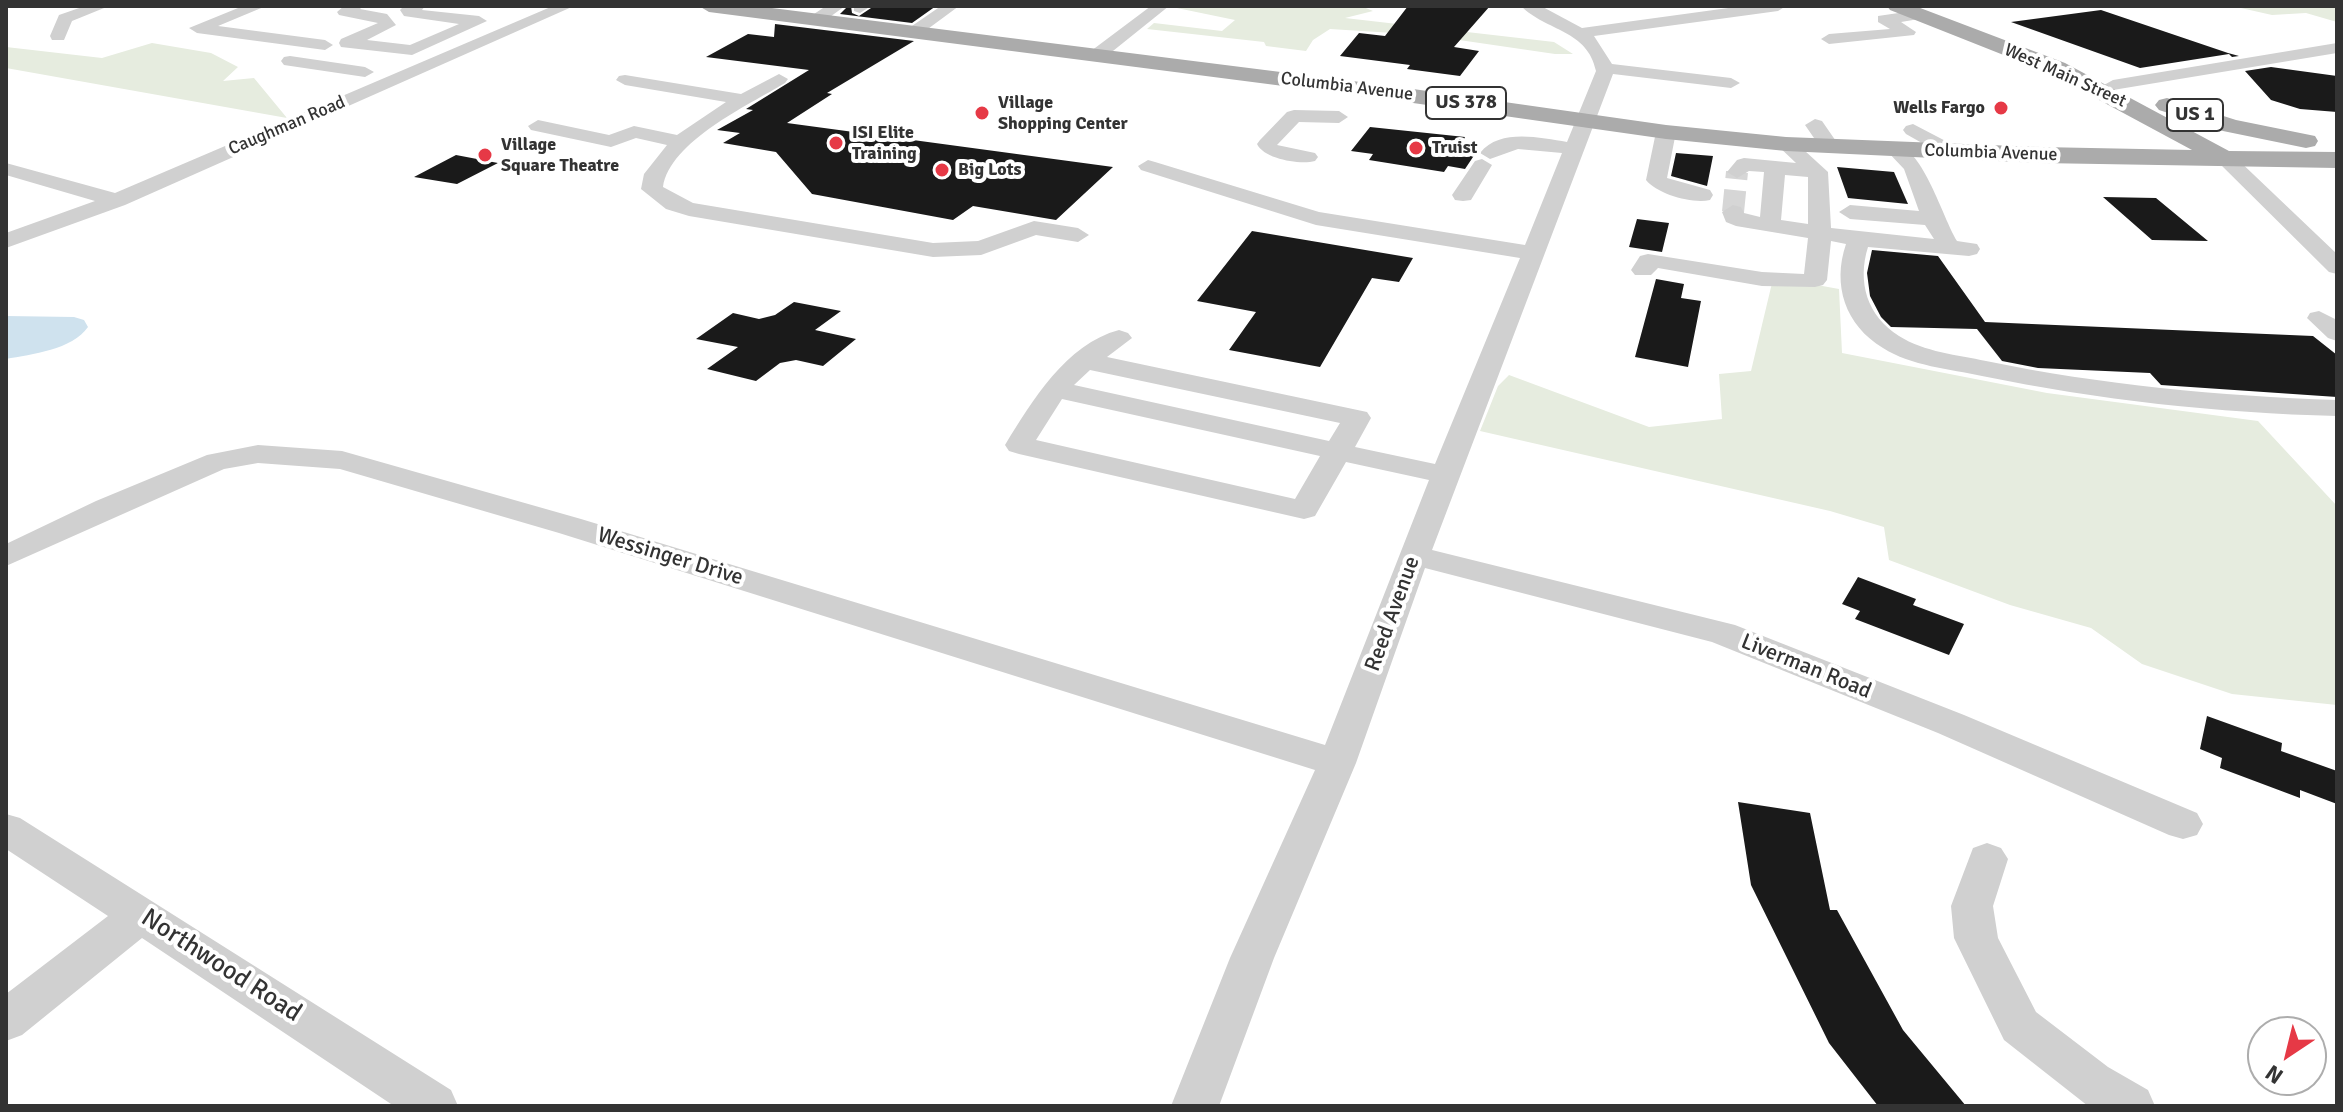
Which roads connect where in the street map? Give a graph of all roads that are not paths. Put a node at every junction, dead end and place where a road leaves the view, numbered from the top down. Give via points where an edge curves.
1 (101, 6) edge
2 (258, 6) edge
3 (355, 6) edge
4 (417, 6) edge
5 (566, 6) edge
6 (951, 6) edge
7 (1161, 6) edge
8 (1529, 6) edge
9 (1778, 6) edge
10 (719, 7) edge
11 (773, 10) edge
12 (827, 12) edge
13 (500, 13) dead end
14 (1885, 13) edge
15 (479, 21) junction
16 (915, 31) junction
17 (1580, 33) junction
18 (58, 36) dead end
19 (1829, 39) dead end
20 (347, 43) junction
21 (325, 45) junction
22 (2337, 48) edge
23 (412, 50) junction
24 (452, 55) junction
25 (1097, 55) junction
26 (1604, 68) junction
27 (2057, 68) junction
28 (365, 72) dead end
29 (779, 79) dead end
30 (625, 80) dead end
31 (1731, 83) dead end
32 (2113, 85) junction
33 (2138, 95) junction
34 (745, 100) junction
35 (1339, 117) dead end
36 (1815, 125) dead end
37 (538, 126) dead end
38 (1913, 130) dead end
39 (1666, 132) junction
40 (1580, 135) junction
41 (681, 142) junction
42 (1786, 144) junction
43 (2337, 146) edge
44 (1830, 147) junction
45 (1896, 150) junction
46 (1952, 152) junction
47 (1308, 157) dead end
48 (2226, 159) junction
49 (2337, 160) edge
50 (1148, 166) dead end
51 (1775, 167) junction
52 (6, 169) edge
53 (1737, 172) dead end
54 (1818, 172) junction
55 (1283, 186) dead end
56 (1463, 195) dead end
57 (1702, 195) dead end
58 (117, 200) junction
59 (1256, 200) junction
60 (1733, 212) dead end
61 (1850, 212) dead end
62 (1933, 219) junction
63 (1770, 226) junction
64 (1821, 234) junction
65 (1078, 235) dead end
66 (1859, 239) junction
67 (6, 241) edge
68 (1532, 253) junction
69 (2332, 258) edge
70 (1643, 270) dead end
71 (1119, 338) dead end
72 (1082, 360) junction
73 (1053, 389) junction
74 (2337, 408) edge
75 (1337, 452) junction
76 (1445, 475) junction
77 (1414, 555) junction
78 (6, 556) edge
79 (1337, 763) junction
80 (2183, 824) dead end
81 (6, 829) edge
82 (1987, 859) dead end
83 (140, 915) junction
84 (6, 1021) edge
85 (434, 1106) edge
86 (1195, 1106) edge
87 (2131, 1106) edge

1 - 18 street via 65,18
2 - 21 street via 197,28
3 - 20 street via 345,12 381,17 388,25
4 - 15 street via 410,13
5 - 24 street, Caughman Road
6 - 16 street
7 - 25 street
8 - 17 street
9 - 17 street
10 - 11 main road, Columbia Avenue / US 378
11 - 12 main road, Columbia Avenue / US 378
12 - 16 main road, Columbia Avenue / US 378
13 - 15 street
14 - 19 street via 1908,32
14 - 27 main road, West Main Street / US 1 via 1919,15
15 - 23 street
16 - 25 main road, Columbia Avenue / US 378
17 - 26 street via 1602,55
20 - 21 street
20 - 23 street
21 - 28 street via 286,60
22 - 32 street
23 - 24 street
24 - 58 street, Caughman Road
25 - 40 main road, Columbia Avenue / US 378
26 - 31 street
26 - 40 street, Reed Avenue
27 - 32 main road, US 1
27 - 48 main road, West Main Street / US 1
29 - 34 street
30 - 34 street
32 - 33 main road, US 1
33 - 43 main road, US 1 via 2231,126
33 - 48 main road, West Main Street via 2217,137
34 - 41 street
35 - 47 street via 1294,116 1267,144 1269,149
36 - 44 street
37 - 41 street via 611,141 634,132
38 - 46 street
39 - 40 main road, Columbia Avenue / US 378
39 - 42 main road, Columbia Avenue / US 378
39 - 57 street via 1656,180
40 - 56 street via 1494,148
40 - 68 street, Reed Avenue
41 - 65 street via 651,182 661,197 689,209 933,250 981,248 1034,228
42 - 44 main road, Columbia Avenue / US 378
42 - 54 street
44 - 45 main road, Columbia Avenue / US 378
45 - 46 main road, Columbia Avenue / US 378
45 - 62 street via 1913,167
46 - 48 main road, Columbia Avenue / US 378
48 - 49 main road, West Main Street / US 1
48 - 69 street
50 - 59 street
51 - 53 street via 1744,164
51 - 54 street
51 - 63 street
52 - 58 street
54 - 64 street
55 - 59 street
58 - 67 street, Caughman Road
59 - 68 street via 1316,218
60 - 63 street via 1744,221
61 - 62 street
62 - 66 street via 1959,248
63 - 64 street
64 - 66 street
64 - 70 street via 1817,275 1805,283 1658,261 1648,261
66 - 74 street via 1850,288 1868,323 1885,341 1907,351 2083,389 2208,403
68 - 76 street, Reed Avenue
71 - 72 street
72 - 73 street
72 - 75 street via 1357,418
73 - 75 street
73 - 75 street via 1019,445 1304,510
75 - 76 street
76 - 77 street, Reed Avenue
77 - 79 street, Reed Avenue
77 - 80 street, Liverman Road via 1723,633
78 - 79 street, Wessinger Drive via 217,461 258,454 342,460
79 - 86 street, Reed Avenue
81 - 83 street, Northwood Road
82 - 87 street via 1972,906 1976,938 2020,1026
83 - 84 street
83 - 85 street, Northwood Road

